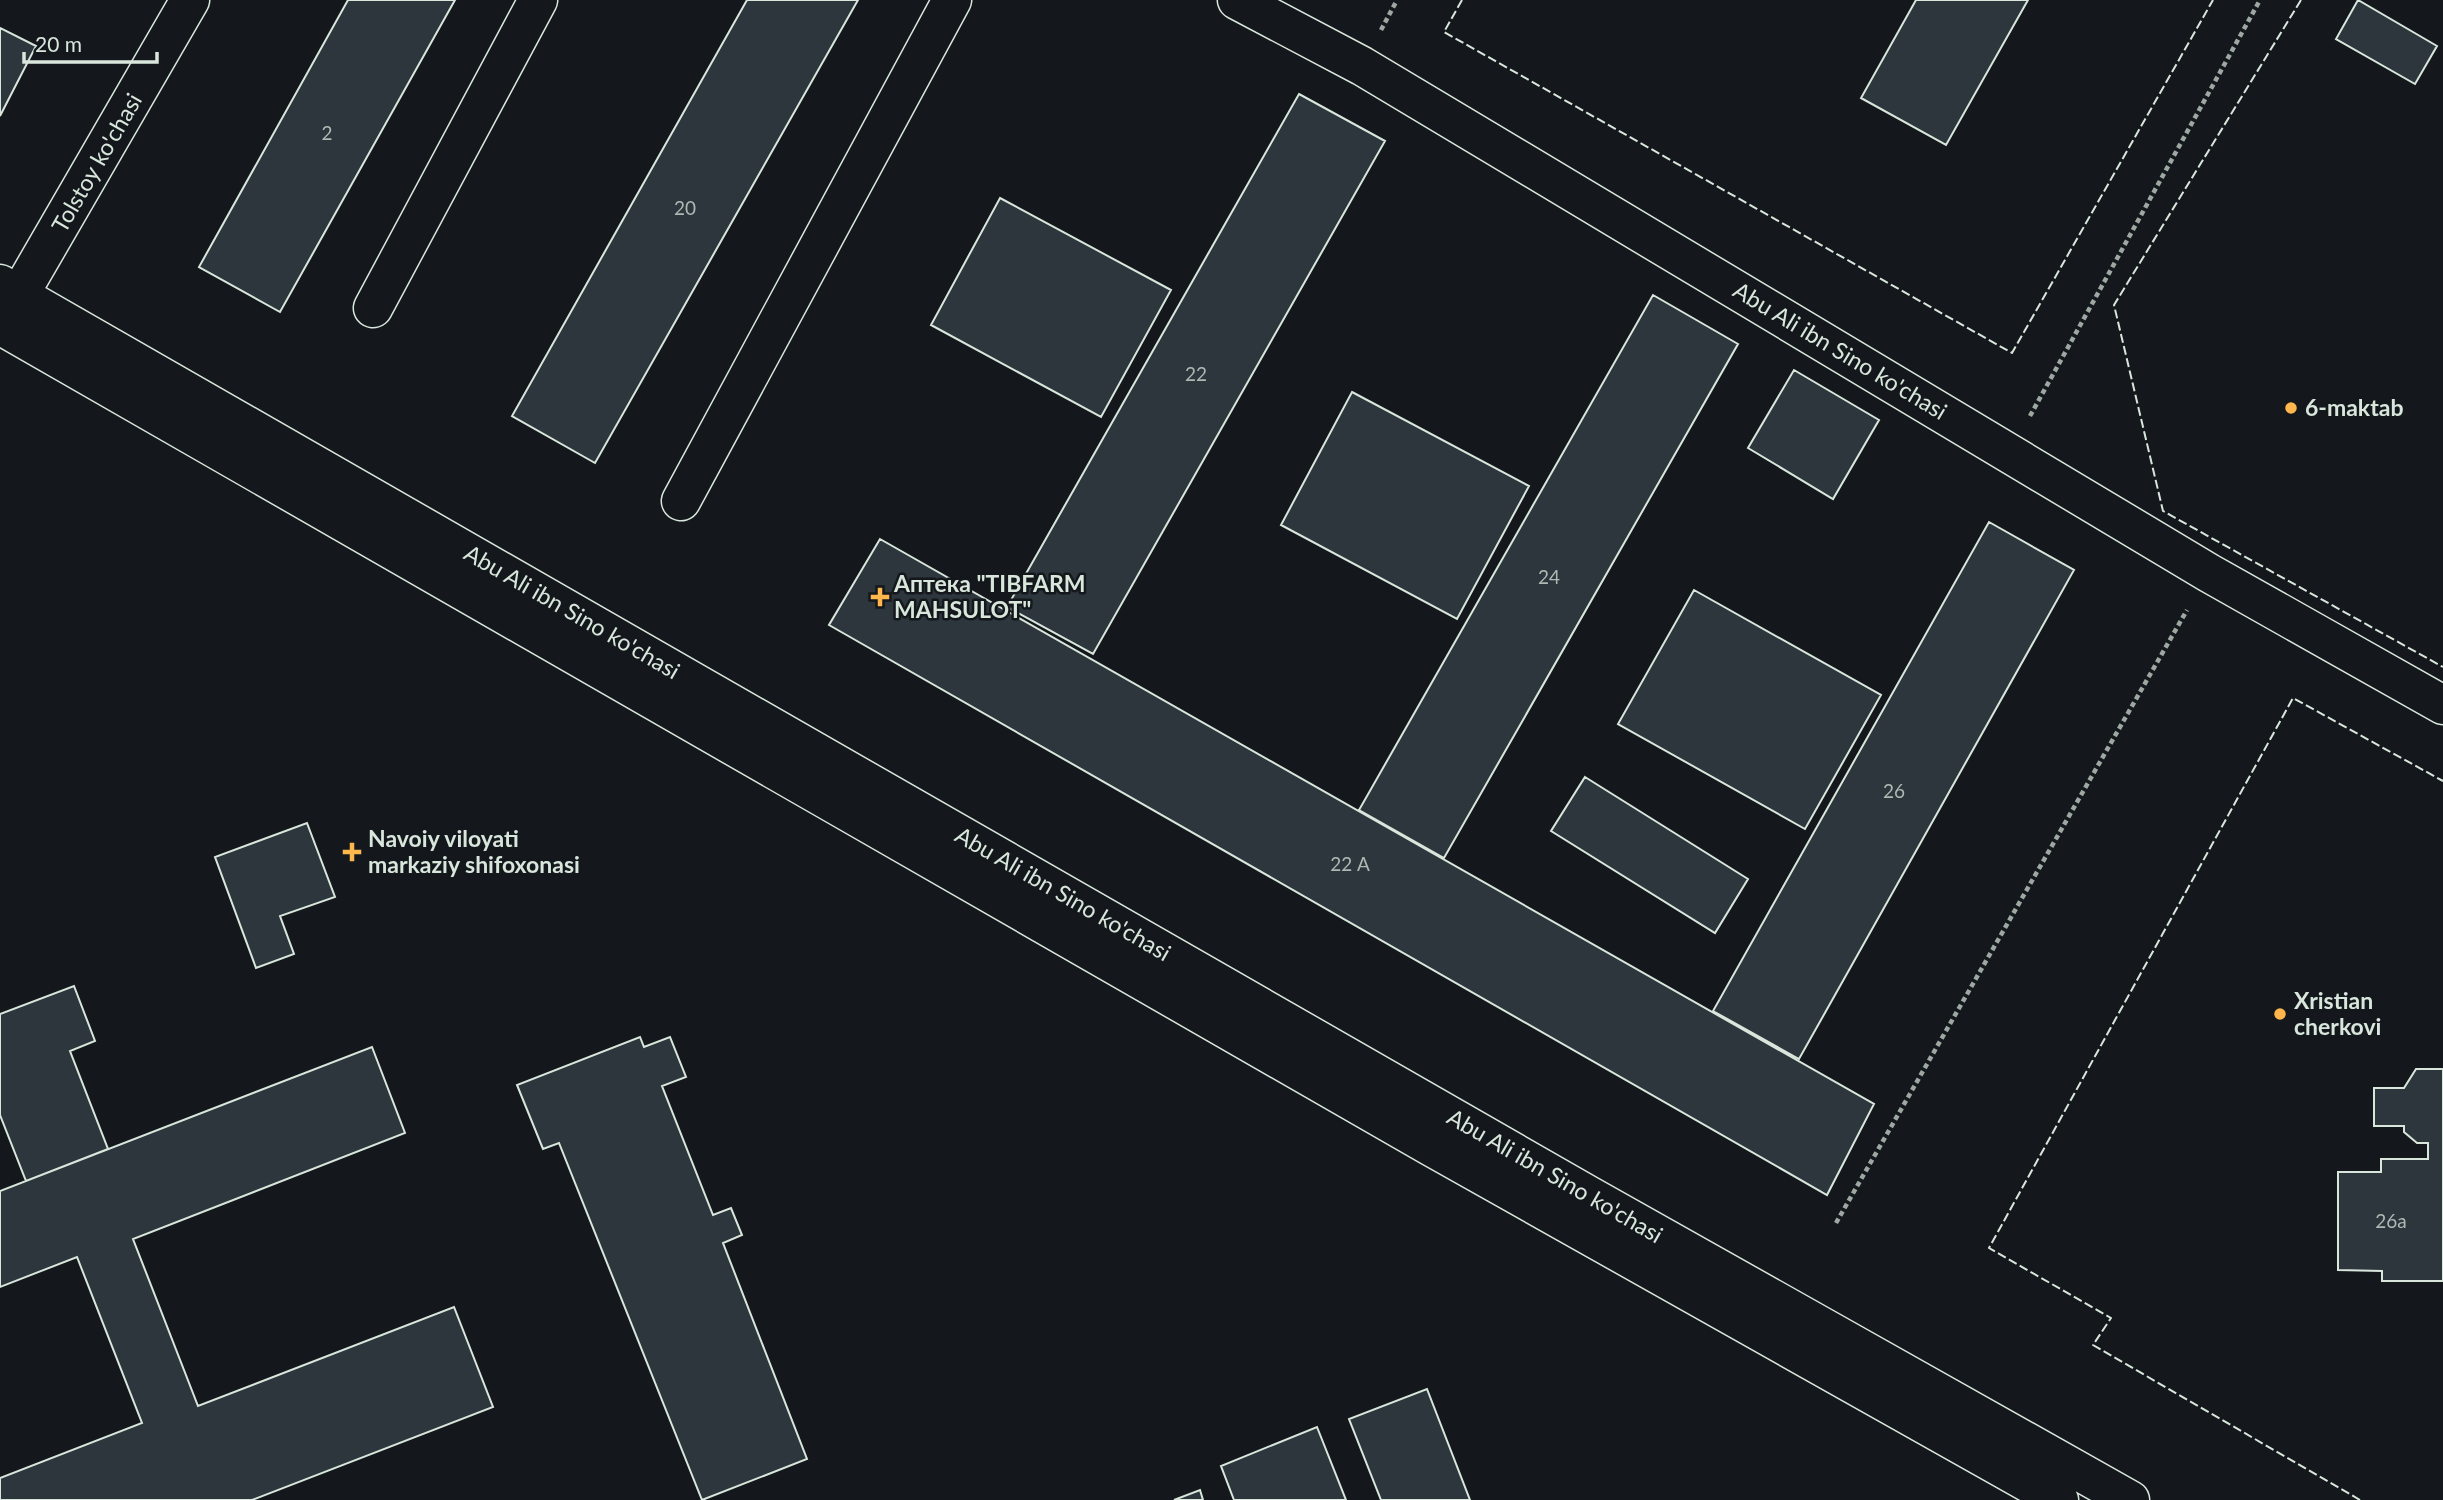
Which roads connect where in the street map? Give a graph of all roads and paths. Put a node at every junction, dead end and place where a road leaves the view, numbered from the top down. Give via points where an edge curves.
1 (190, 0) edge
2 (538, 0) edge
3 (952, 0) edge
4 (1237, 0) edge
5 (2260, 0) edge
6 (5, 307) edge
7 (373, 308) dead end
8 (2009, 452) junction
9 (681, 501) dead end
10 (2209, 573) junction
11 (2443, 705) edge
12 (1836, 1223) dead end
13 (2059, 1500) edge
14 (2130, 1500) edge

1 - 6 street, Tolstoy ko'chasi
2 - 7 street
3 - 9 street
4 - 8 street, Abu Ali ibn Sino ko'chasi via 1362,66
5 - 8 path
6 - 13 street, Abu Ali ibn Sino ko'chasi via 1430,1146
6 - 14 street, Abu Ali ibn Sino ko'chasi
8 - 10 street, Abu Ali ibn Sino ko'chasi
10 - 11 street, Abu Ali ibn Sino ko'chasi
10 - 12 path

